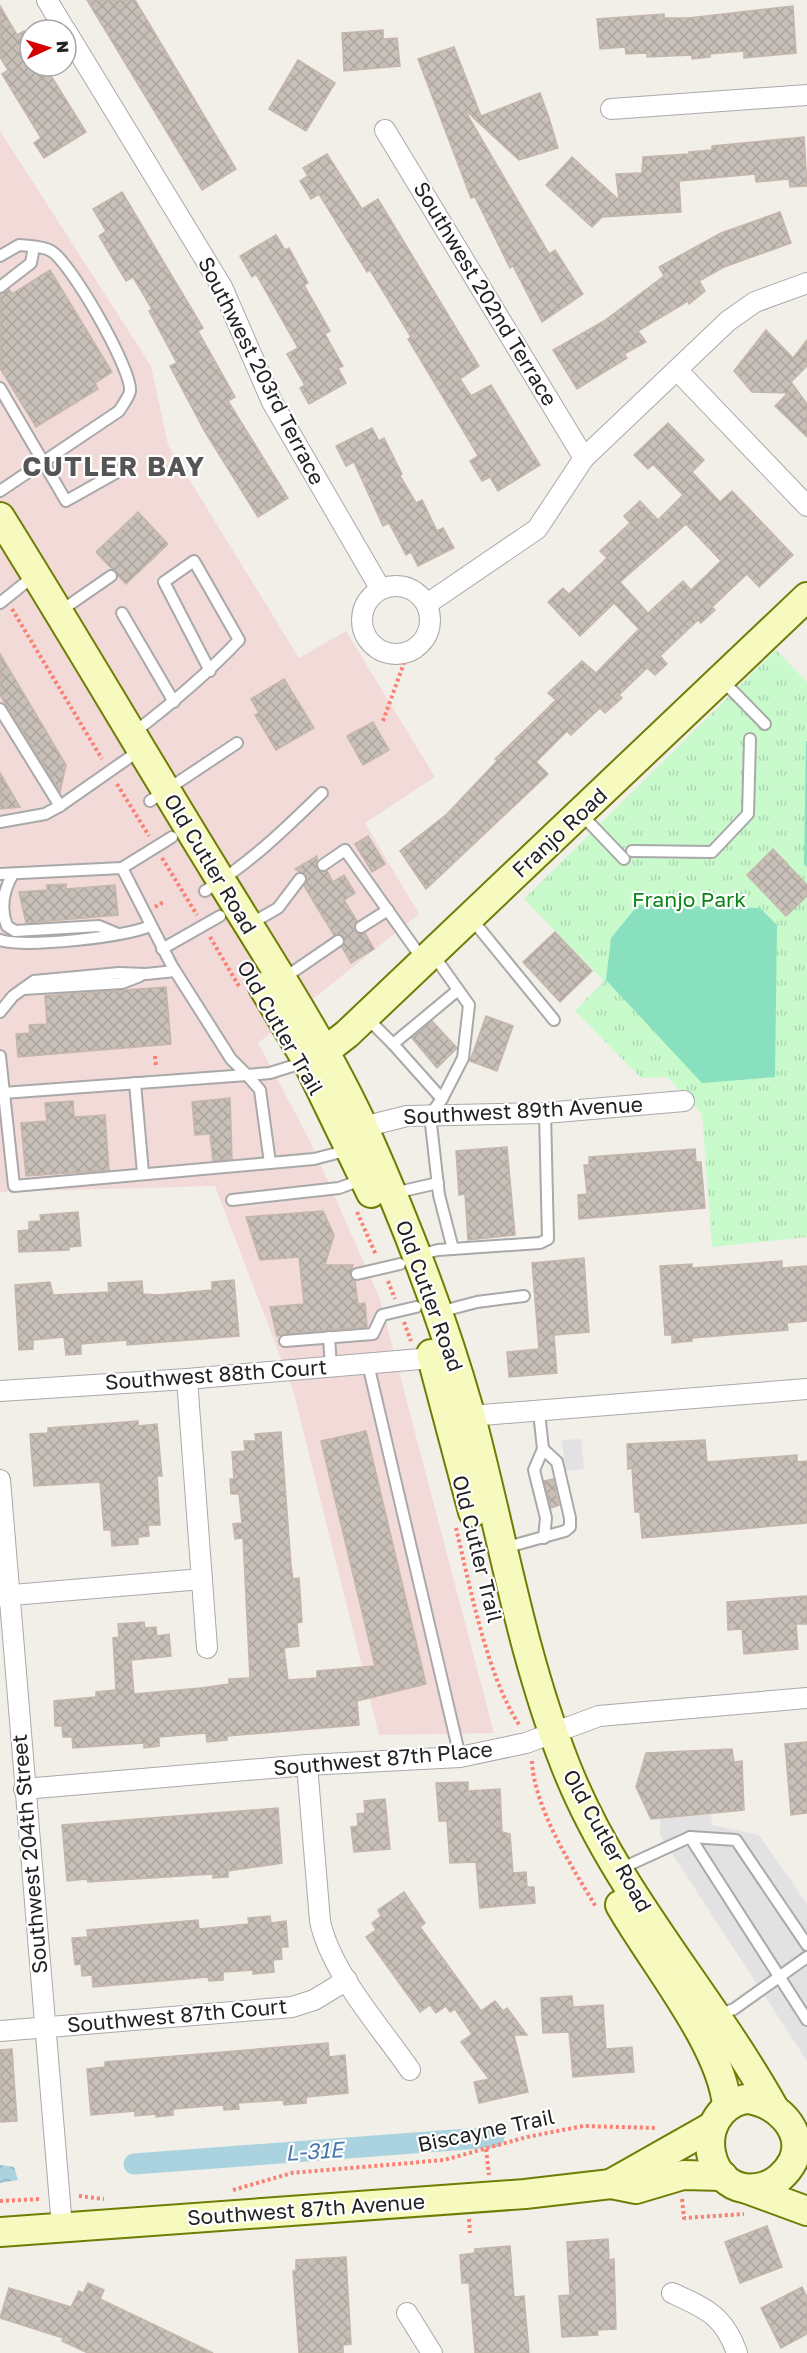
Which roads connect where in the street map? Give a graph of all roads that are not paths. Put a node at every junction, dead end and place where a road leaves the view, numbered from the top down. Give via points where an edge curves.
1 (47, 0) edge
2 (58, 18) edge
3 (78, 51) edge
4 (807, 95) edge
5 (611, 109) dead end
6 (385, 130) dead end
7 (34, 248) junction
8 (0, 256) edge
9 (807, 282) edge
10 (0, 287) edge
11 (677, 370) junction
12 (0, 388) edge
13 (584, 458) junction
14 (45, 462) junction
15 (130, 465) dead end
16 (0, 491) edge
17 (807, 506) edge
18 (0, 517) edge
19 (0, 554) edge
20 (111, 576) dead end
21 (381, 588) junction
22 (15, 590) edge
23 (807, 597) edge
24 (427, 604) junction
25 (122, 613) dead end
26 (50, 619) junction
27 (210, 671) junction
28 (721, 679) junction
29 (174, 702) junction
30 (0, 709) edge
31 (765, 724) dead end
32 (750, 739) dead end
33 (237, 743) dead end
34 (127, 754) junction
35 (322, 793) dead end
36 (158, 796) junction
37 (60, 806) junction
38 (580, 813) junction
39 (0, 822) edge
40 (172, 836) junction
41 (323, 865) dead end
42 (122, 868) junction
43 (0, 874) edge
44 (12, 874) junction
45 (300, 879) dead end
46 (0, 881) edge
47 (213, 886) junction
48 (388, 910) junction
49 (470, 917) junction
50 (212, 921) junction
51 (4, 925) edge
52 (248, 925) junction
53 (150, 926) junction
54 (361, 927) dead end
55 (118, 934) junction
56 (0, 940) edge
57 (338, 942) dead end
58 (162, 949) junction
59 (428, 957) junction
60 (175, 971) junction
61 (281, 980) junction
62 (458, 990) junction
63 (0, 1012) edge
64 (365, 1016) junction
65 (554, 1020) dead end
66 (393, 1044) junction
67 (0, 1056) edge
68 (316, 1056) junction
69 (247, 1075) junction
70 (135, 1083) junction
71 (3, 1093) junction
72 (442, 1099) junction
73 (684, 1101) dead end
74 (545, 1113) junction
75 (430, 1115) junction
76 (357, 1138) junction
77 (270, 1162) junction
78 (143, 1173) junction
79 (355, 1182) junction
80 (438, 1183) junction
81 (392, 1193) junction
82 (232, 1200) dead end
83 (453, 1249) junction
84 (400, 1263) junction
85 (357, 1274) dead end
86 (524, 1296) dead end
87 (419, 1325) junction
88 (329, 1337) junction
89 (285, 1341) dead end
90 (368, 1364) junction
91 (331, 1367) junction
92 (187, 1379) junction
93 (807, 1389) edge
94 (0, 1391) edge
95 (539, 1412) junction
96 (470, 1416) junction
97 (543, 1449) junction
98 (0, 1480) edge
99 (544, 1538) junction
100 (492, 1551) junction
101 (202, 1579) junction
102 (5, 1596) edge
103 (207, 1648) dead end
104 (807, 1698) edge
105 (536, 1739) junction
106 (460, 1757) junction
107 (306, 1765) junction
108 (24, 1789) junction
109 (690, 1837) junction
110 (620, 1869) junction
111 (807, 1945) edge
112 (807, 1957) edge
113 (779, 1975) junction
114 (347, 1980) junction
115 (684, 2006) junction
116 (715, 2016) junction
117 (807, 2020) edge
118 (45, 2027) junction
119 (0, 2031) edge
120 (410, 2070) dead end
121 (720, 2116) junction
122 (790, 2118) edge
123 (801, 2163) edge
124 (611, 2184) junction
125 (742, 2193) junction
126 (807, 2211) edge
127 (62, 2227) junction
128 (0, 2232) edge
129 (672, 2293) dead end
130 (407, 2313) dead end
131 (432, 2353) edge
132 (737, 2353) edge

1 - 2 street, Southwest 203rd Terrace
3 - 21 street, Southwest 203rd Terrace via 222,287 272,402
4 - 5 street
6 - 13 street, Southwest 202nd Terrace
7 - 8 lane via 19,245
7 - 10 lane via 31,263
7 - 14 lane via 51,251 63,262 94,308 123,361 130,391 119,411
9 - 11 street via 741,311
11 - 13 street
11 - 17 street
12 - 14 lane
13 - 24 street via 537,529
14 - 15 lane via 66,501
14 - 16 lane
18 - 22 main road, Old Cutler Road
19 - 22 main road, Old Cutler Road
20 - 26 lane
21 - 24 street via 391,585 412,589
21 - 24 street via 371,595 362,616 367,639 386,653 408,652 426,638 431,616
22 - 26 main road, Old Cutler Road
23 - 28 main road, Franjo Road
25 - 29 lane
26 - 34 main road, Old Cutler Road
27 - 27 lane via 239,640 194,561 164,582
27 - 29 lane
28 - 31 lane
28 - 38 main road, Franjo Road
29 - 34 lane
30 - 37 lane
32 - 38 lane via 748,814 712,852 628,855
33 - 36 lane
34 - 36 main road, Old Cutler Road
34 - 37 lane
35 - 47 lane via 264,849
36 - 40 main road, Old Cutler Road
37 - 39 lane via 45,814
38 - 49 main road, Franjo Road
40 - 42 lane
40 - 47 main road, Old Cutler Road
41 - 48 lane via 345,850
42 - 44 lane
42 - 53 lane
43 - 44 lane
44 - 46 lane
44 - 51 lane via 4,893
45 - 52 lane via 278,908
47 - 50 main road, Old Cutler Road
47 - 52 main road, Old Cutler Road
48 - 54 lane
48 - 59 lane
49 - 59 main road, Franjo Road
49 - 65 lane
50 - 58 lane
50 - 68 main road, Old Cutler Road
51 - 55 lane via 23,933 99,926
52 - 61 main road, Old Cutler Road
53 - 55 lane
53 - 58 lane
55 - 56 lane via 21,943
57 - 61 lane
58 - 60 lane
59 - 62 lane
59 - 64 main road, Franjo Road
60 - 63 lane via 34,981 13,996
60 - 69 lane via 231,1059
61 - 68 main road, Old Cutler Road
62 - 66 lane
62 - 72 lane via 469,1005 463,1058
64 - 66 lane
64 - 68 main road, Franjo Road
66 - 72 lane
67 - 71 lane
68 - 69 lane via 270,1073
68 - 76 main road, Old Cutler Road
69 - 70 lane
69 - 77 lane via 260,1090
70 - 71 lane
70 - 78 lane
71 - 78 lane via 14,1186
72 - 75 lane
73 - 74 street, Southwest 89th Avenue
74 - 75 street, Southwest 89th Avenue
74 - 83 lane via 548,1239 540,1243
75 - 76 street, Southwest 89th Avenue via 396,1118
75 - 80 lane
76 - 77 lane via 314,1159
76 - 79 main road, Old Cutler Road
76 - 81 main road, Old Cutler Road
77 - 78 lane
79 - 82 lane
79 - 84 main road, Old Cutler Road
80 - 81 lane
80 - 83 lane
81 - 84 main road, Old Cutler Road
83 - 84 lane
84 - 85 lane
84 - 87 main road, Old Cutler Road
86 - 87 lane via 477,1302
87 - 88 lane via 382,1315 373,1334
87 - 90 street, Southwest 88th Court
87 - 96 main road, Old Cutler Road
87 - 100 main road, Old Cutler Road
88 - 89 lane
88 - 91 lane
90 - 91 street, Southwest 88th Court
90 - 106 lane
91 - 92 street, Southwest 88th Court
92 - 94 street, Southwest 88th Court
92 - 101 street
93 - 95 street
95 - 96 street
95 - 97 lane
96 - 100 main road, Old Cutler Road
97 - 99 lane via 534,1470 546,1518
97 - 99 lane via 557,1461 571,1522 565,1531
98 - 102 street, Southwest 204th Street
99 - 100 lane
100 - 105 main road, Old Cutler Road via 530,1659
101 - 102 street
101 - 103 street
102 - 108 street, Southwest 204th Street
104 - 105 street, Southwest 87th Place via 626,1712 587,1719
105 - 106 street, Southwest 87th Place
105 - 110 main road, Old Cutler Road via 581,1801
105 - 115 main road, Old Cutler Road via 584,1843
106 - 107 street, Southwest 87th Place
107 - 108 street, Southwest 87th Place
107 - 114 street via 320,1921 328,1951
108 - 118 street, Southwest 204th Street
109 - 110 lane
109 - 111 lane via 736,1840
109 - 113 lane
110 - 116 main road, Old Cutler Road
112 - 113 lane
113 - 116 lane via 734,2009
113 - 117 lane
114 - 118 street, Southwest 87th Court via 314,2000 291,2007
114 - 120 street
115 - 116 main road
115 - 121 main road, Old Cutler Road via 725,2087
116 - 122 main road, Old Cutler Road
118 - 119 street, Southwest 87th Court
118 - 127 street, Southwest 204th Street
121 - 122 main road via 751,2100
121 - 124 main road, Southwest 87th Avenue
121 - 125 main road via 710,2151 716,2167
122 - 123 main road
123 - 125 main road via 774,2182
124 - 125 main road, Southwest 87th Avenue via 636,2189 682,2175
124 - 127 main road, Southwest 87th Avenue
125 - 126 main road
127 - 128 main road, Southwest 87th Avenue
129 - 132 street via 711,2311 732,2339
130 - 131 street

